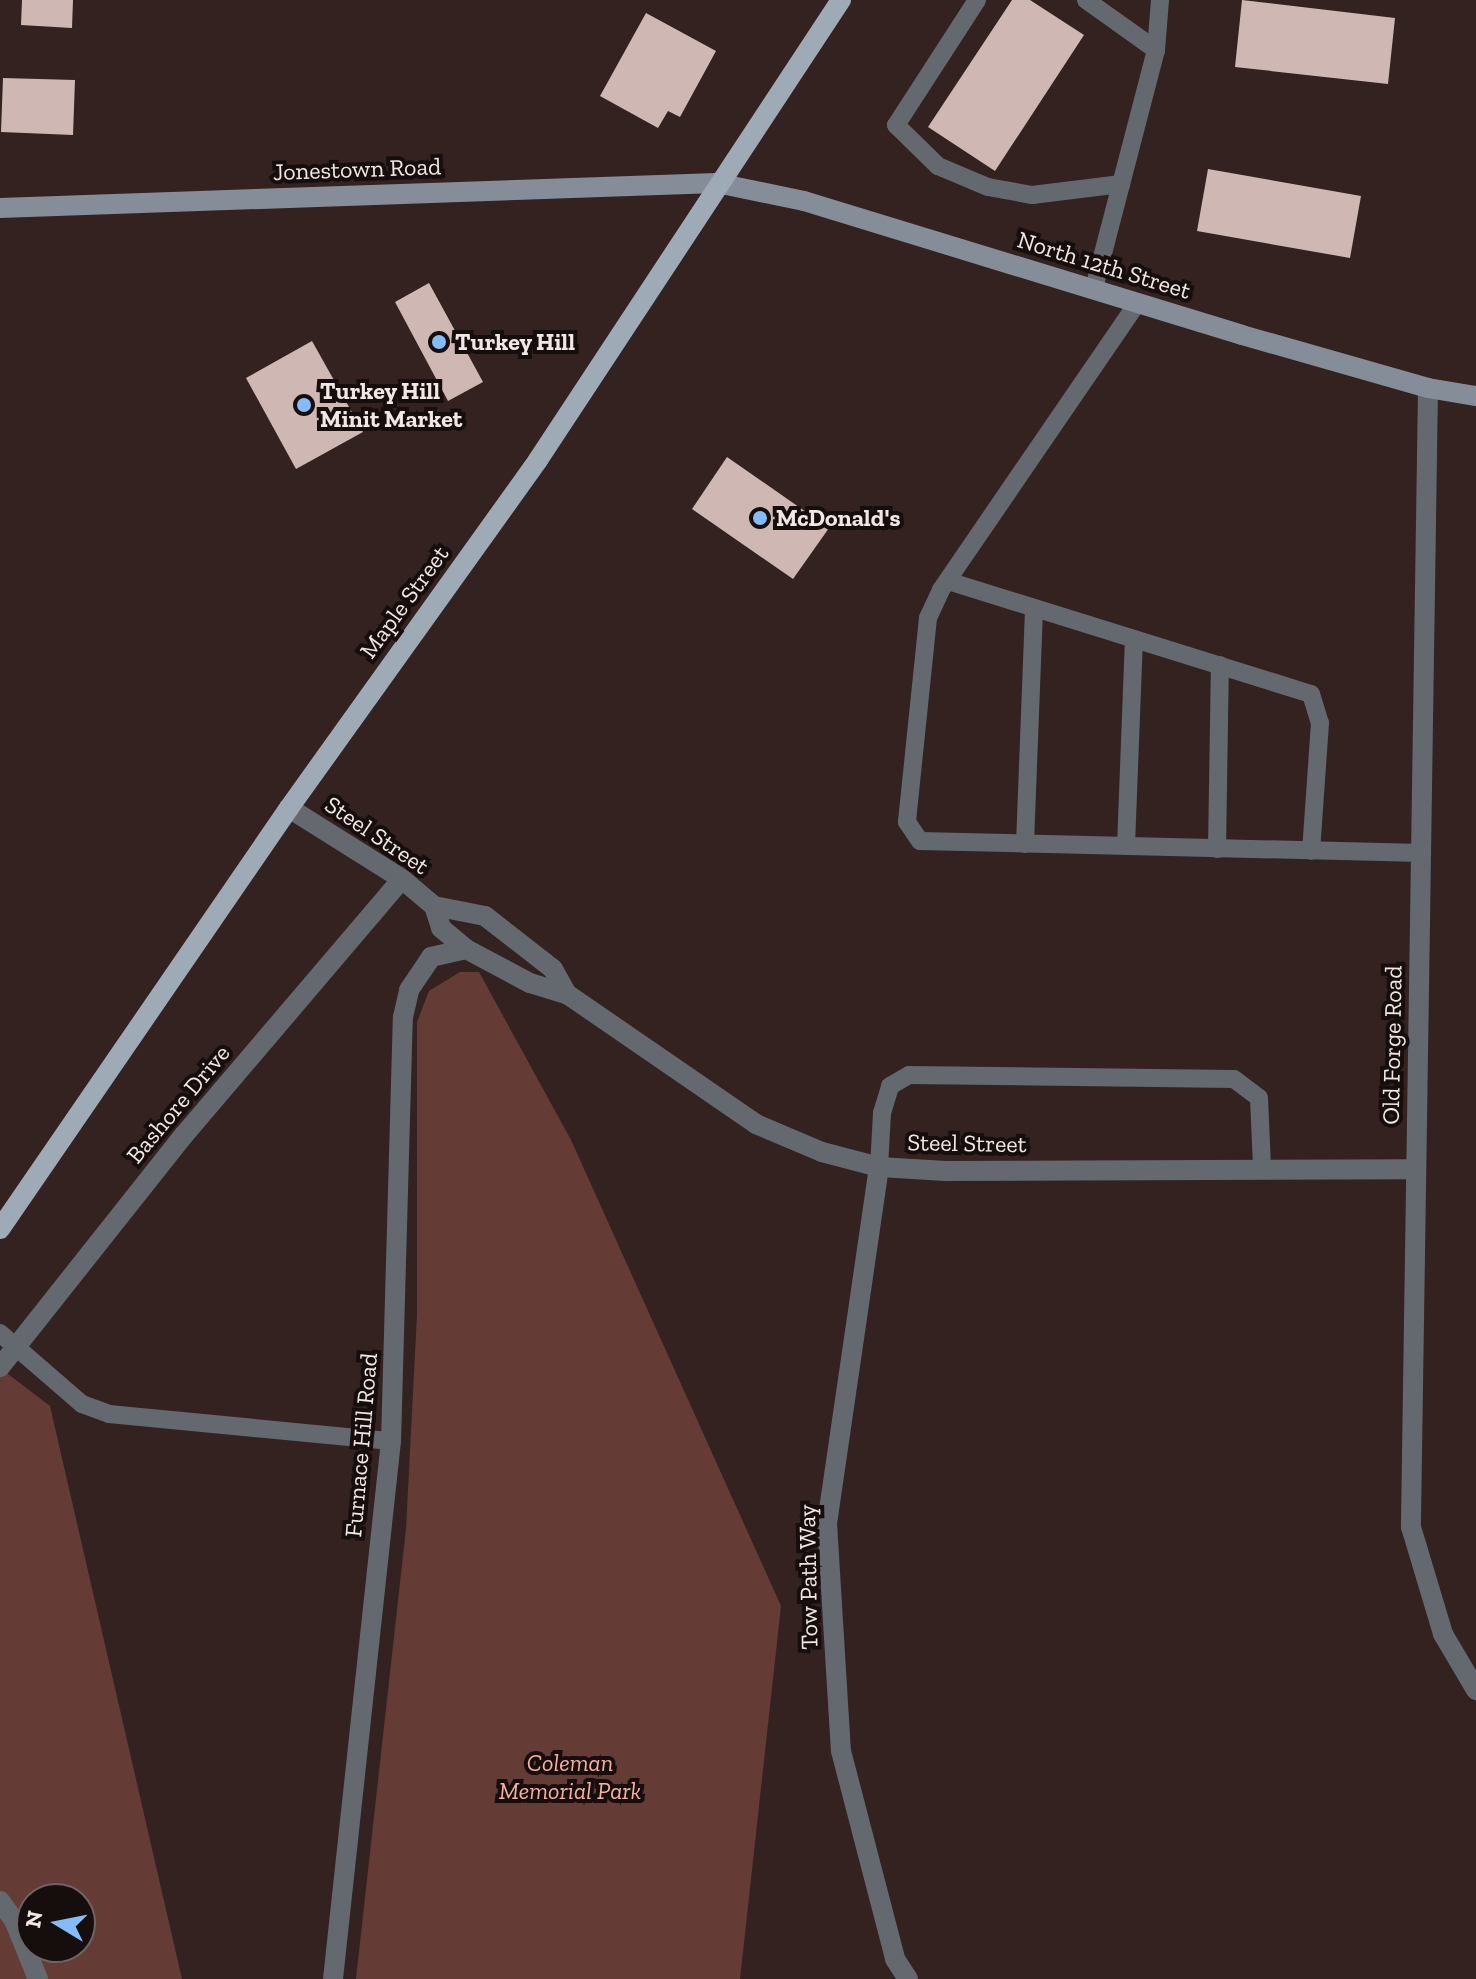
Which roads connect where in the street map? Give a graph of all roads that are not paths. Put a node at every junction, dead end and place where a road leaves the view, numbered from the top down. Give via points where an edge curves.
1 (841, 0) edge
2 (977, 0) edge
3 (1086, 0) edge
4 (1160, 0) edge
5 (1156, 50) junction
6 (717, 183) junction
7 (1121, 184) junction
8 (0, 208) edge
9 (1094, 288) junction
10 (1138, 302) junction
11 (1428, 388) junction
12 (1476, 396) edge
13 (948, 581) junction
14 (1034, 608) junction
15 (1134, 639) junction
16 (1220, 665) junction
17 (289, 808) junction
18 (1025, 844) junction
19 (1126, 846) junction
20 (1217, 849) junction
21 (1311, 851) junction
22 (1422, 853) junction
23 (402, 879) junction
24 (434, 906) junction
25 (466, 949) junction
26 (567, 994) junction
27 (879, 1167) junction
28 (1262, 1168) junction
29 (1415, 1169) junction
30 (0, 1229) edge
31 (8, 1339) edge
32 (0, 1367) edge
33 (391, 1441) junction
34 (1476, 1690) edge
35 (0, 1901) edge
36 (38, 1979) edge
37 (333, 1979) edge
38 (908, 1979) edge

1 - 6 main road, Maple Street
2 - 7 lane via 896,125 938,166 988,187 1032,195
3 - 5 lane
4 - 5 lane
5 - 7 lane
6 - 8 main road, Jonestown Road
6 - 9 main road, North 12th Street via 804,201
6 - 17 main road, Maple Street via 538,460
7 - 9 lane
9 - 10 main road, North 12th Street
10 - 11 main road, North 12th Street
10 - 13 lane
11 - 12 main road, North 12th Street
11 - 22 street, Old Forge Road
13 - 14 lane
13 - 18 lane via 928,618 907,822 920,841
14 - 15 lane
14 - 18 lane
15 - 16 lane
15 - 19 lane
16 - 20 lane
16 - 21 lane via 1311,694 1320,723
17 - 23 street, Steel Street
17 - 30 main road, Maple Street
18 - 19 lane
19 - 20 lane
20 - 21 lane
21 - 22 lane
22 - 29 street, Old Forge Road
23 - 24 street, Steel Street
23 - 31 street, Bashore Drive
24 - 25 street, Steel Street via 441,928
24 - 26 street, Steel Street via 485,916 553,969
25 - 26 street, Steel Street via 530,983
25 - 33 street, Furnace Hill Road via 446,951 424,964 409,990 403,1017
26 - 27 street, Steel Street via 756,1124 822,1152
27 - 28 street, Steel Street
27 - 28 lane via 882,1113 890,1086 909,1075 1234,1079 1259,1098
27 - 38 street, Tow Path Way via 827,1523 841,1751 895,1959
28 - 29 street, Steel Street
29 - 34 street, Old Forge Road via 1411,1527 1443,1634
31 - 32 street, Bashore Drive
31 - 33 lane via 82,1404 109,1414
33 - 37 street, Furnace Hill Road
35 - 36 street via 14,1920

